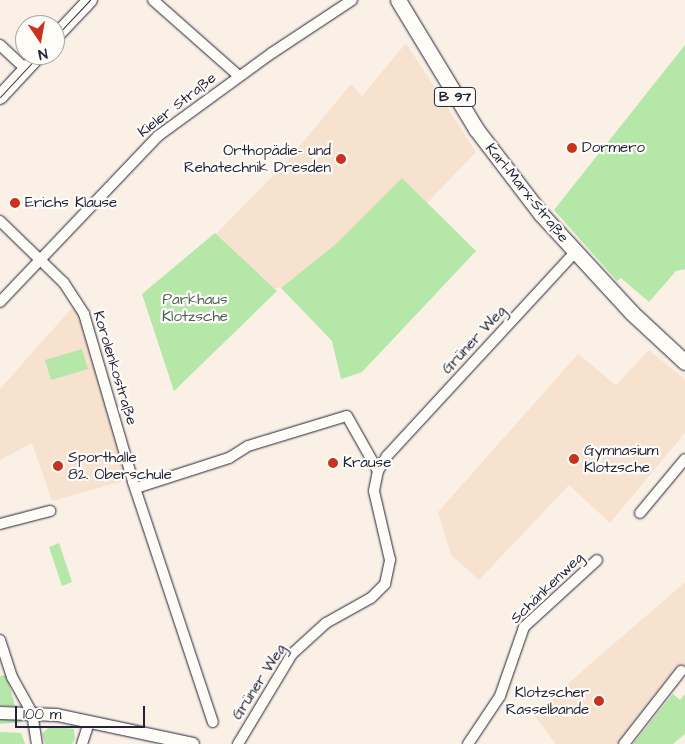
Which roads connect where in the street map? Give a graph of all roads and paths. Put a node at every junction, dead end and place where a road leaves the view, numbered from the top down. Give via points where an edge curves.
1 (90, 0) edge
2 (153, 0) edge
3 (352, 0) edge
4 (398, 0) edge
5 (65, 26) edge
6 (0, 45) edge
7 (30, 65) edge
8 (26, 69) junction
9 (239, 76) junction
10 (0, 97) edge
11 (0, 221) edge
12 (574, 252) junction
13 (40, 257) junction
14 (0, 302) edge
15 (685, 362) edge
16 (685, 459) edge
17 (378, 471) junction
18 (136, 488) junction
19 (50, 511) dead end
20 (640, 513) dead end
21 (2, 526) edge
22 (597, 560) dead end
23 (0, 640) edge
24 (2, 658) edge
25 (680, 671) dead end
26 (32, 712) junction
27 (0, 713) edge
28 (89, 722) junction
29 (212, 722) dead end
30 (37, 744) edge
31 (82, 744) edge
32 (193, 744) edge
33 (238, 744) edge
34 (468, 744) edge
35 (624, 744) edge

1 - 5 main road
2 - 9 street
3 - 9 street, Kieler Straße
4 - 12 main road, Karl-Marx-Straße / B 97 via 435,66 480,134
6 - 8 street
7 - 8 main road
8 - 10 main road
9 - 13 street, Kieler Straße via 158,136
11 - 13 street, Korolenkostraße
12 - 15 main road, Karl-Marx-Straße / B 97
12 - 17 street, Grüner Weg via 387,456
13 - 14 street, Kieler Straße
13 - 18 street, Korolenkostraße via 78,301 84,314
16 - 20 street
17 - 18 street via 347,416 248,446 229,458
17 - 33 street, Grüner Weg via 374,491 390,560 386,584 372,598 326,623 292,654
18 - 29 street, Korolenkostraße
19 - 21 street
22 - 34 street, Schänkenweg via 524,627 500,696
23 - 24 street
24 - 26 street
25 - 35 street
26 - 27 street
26 - 28 street
26 - 30 street
28 - 31 street
28 - 32 street

